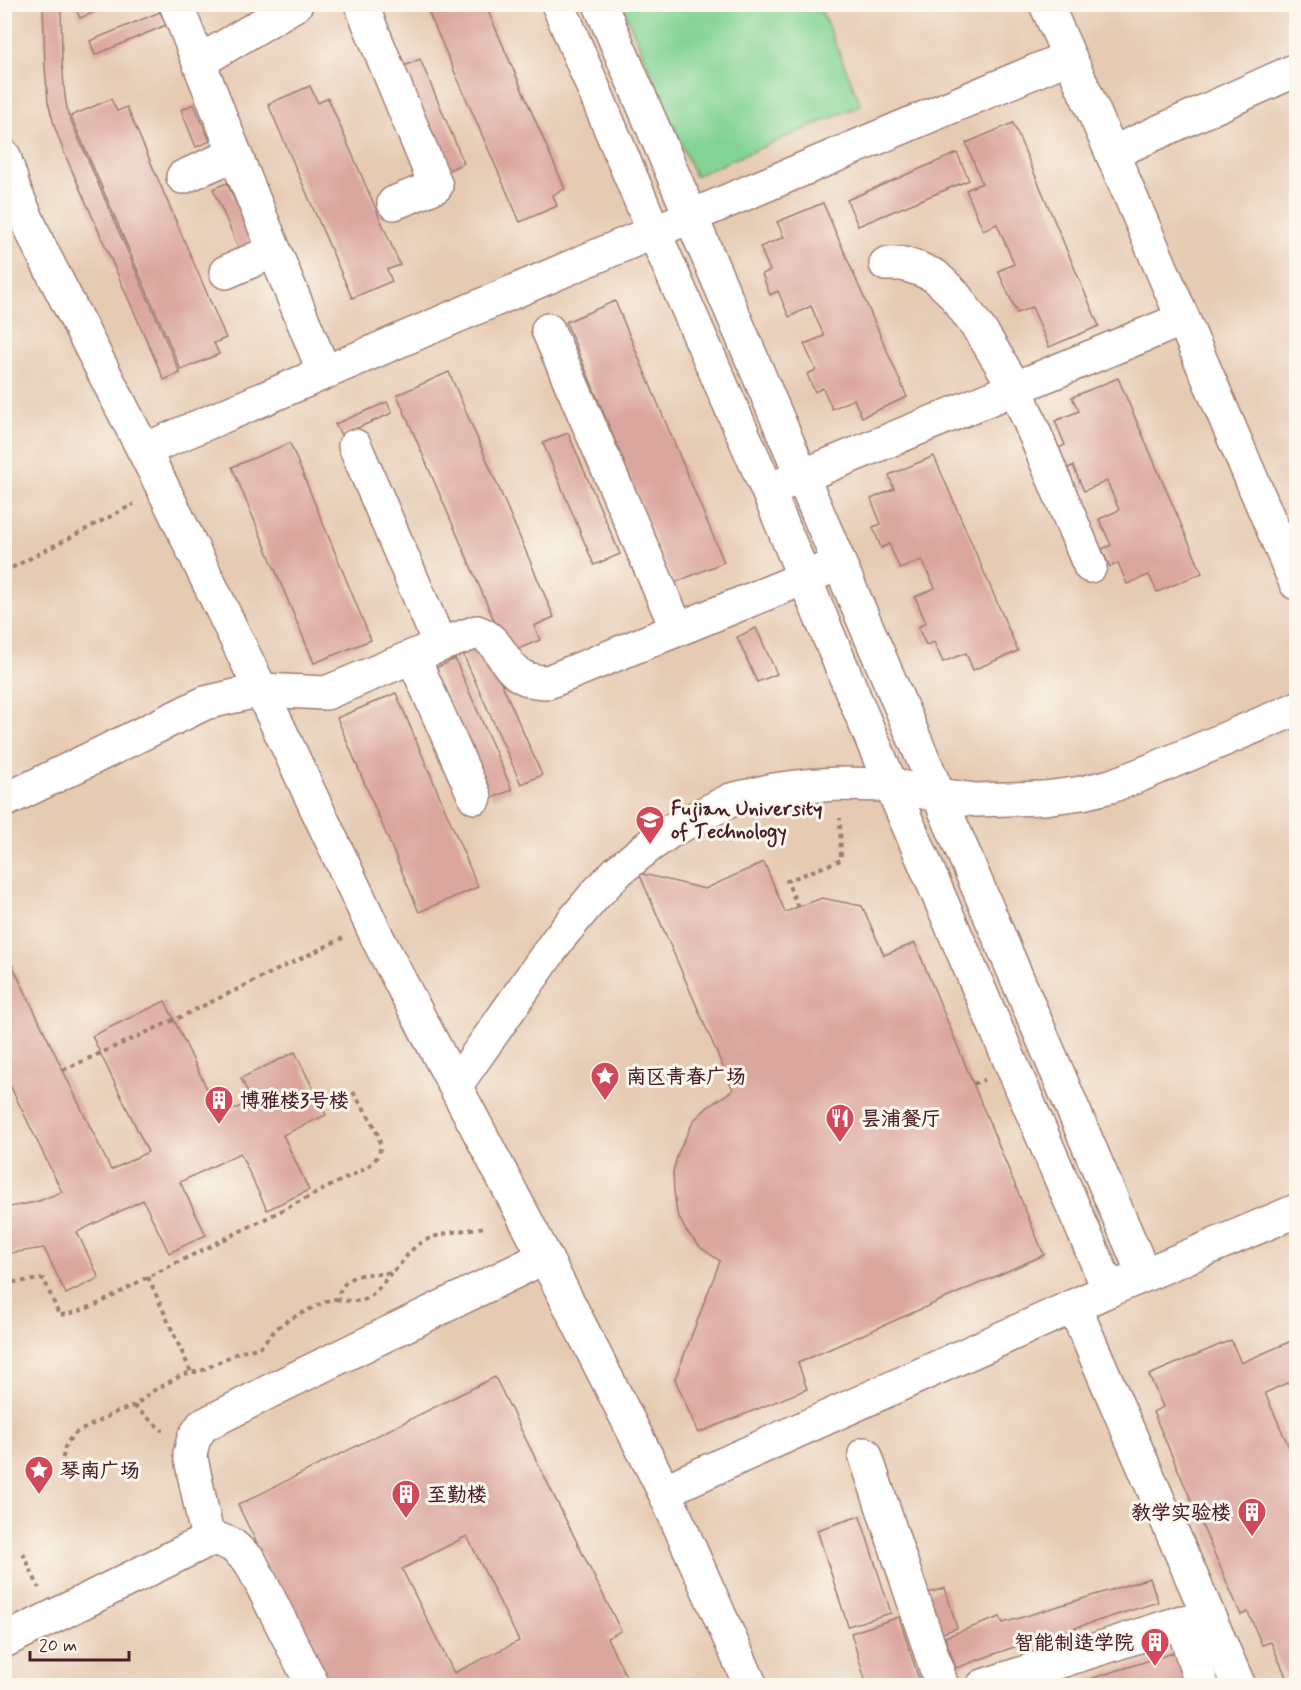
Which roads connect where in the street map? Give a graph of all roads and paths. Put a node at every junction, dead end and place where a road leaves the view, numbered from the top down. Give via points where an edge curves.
1 (176, 4) edge
2 (296, 4) edge
3 (361, 4) edge
4 (558, 4) edge
5 (600, 4) edge
6 (1046, 4) edge
7 (1070, 57) junction
8 (199, 62) junction
9 (1296, 70) edge
10 (1112, 153) junction
11 (235, 154) junction
12 (4, 156) edge
13 (183, 177) dead end
14 (394, 203) dead end
15 (692, 216) junction
16 (654, 232) junction
17 (274, 251) junction
18 (886, 264) dead end
19 (226, 272) dead end
20 (1183, 319) junction
21 (548, 330) dead end
22 (324, 372) junction
23 (1016, 389) junction
24 (355, 446) dead end
25 (144, 450) junction
26 (803, 476) junction
27 (163, 488) junction
28 (768, 491) junction
29 (840, 563) junction
30 (1090, 566) dead end
31 (4, 572) edge
32 (803, 579) junction
33 (1296, 583) edge
34 (677, 629) junction
35 (426, 651) junction
36 (261, 690) junction
37 (1296, 709) edge
38 (838, 784) junction
39 (891, 785) junction
40 (938, 795) junction
41 (475, 797) dead end
42 (4, 801) edge
43 (798, 907) dead end
44 (371, 925) junction
45 (63, 1070) dead end
46 (456, 1085) junction
47 (352, 1092) dead end
48 (1296, 1210) edge
49 (485, 1227) dead end
50 (545, 1257) junction
51 (392, 1272) junction
52 (1144, 1275) junction
53 (148, 1277) junction
54 (4, 1282) edge
55 (1109, 1290) junction
56 (336, 1299) junction
57 (1074, 1305) junction
58 (191, 1372) junction
59 (866, 1454) dead end
60 (61, 1467) dead end
61 (664, 1491) junction
62 (208, 1540) junction
63 (4, 1641) edge
64 (313, 1686) edge
65 (751, 1686) edge
66 (942, 1686) edge
67 (983, 1686) edge
68 (1202, 1686) edge
69 (1239, 1686) edge

1 - 8 street
2 - 8 street
3 - 14 street via 436,186
4 - 16 street
5 - 15 street
6 - 7 street
7 - 10 street
7 - 15 street
8 - 11 street
9 - 10 street
10 - 20 street
11 - 13 street
11 - 17 street
12 - 25 street via 38,244
15 - 16 street
15 - 26 street
16 - 22 street
16 - 28 street
17 - 19 street
17 - 22 street
18 - 23 street via 903,264 936,276 984,336
20 - 23 street
20 - 33 street
21 - 34 street
22 - 25 street
23 - 26 street
23 - 30 street
24 - 35 street
25 - 27 street
26 - 28 street
26 - 29 street
27 - 31 path
27 - 36 street
28 - 32 street
29 - 32 street
29 - 40 street
32 - 34 street
32 - 39 street
34 - 35 street via 548,682 517,674 489,639 477,632
35 - 36 street via 326,693
35 - 41 street
36 - 42 street via 205,703
36 - 44 street
37 - 40 street via 1140,775 1082,793 976,800
38 - 39 street
38 - 43 path via 841,860 787,881
38 - 46 street via 773,790 731,800 649,846 595,895 559,938
39 - 40 street
39 - 55 street
40 - 52 street
44 - 45 path
44 - 46 street
46 - 50 street
47 - 53 path via 378,1132 379,1153 375,1160
48 - 52 street
49 - 51 path via 425,1241
50 - 61 street
50 - 62 street via 202,1426 190,1454
51 - 56 path via 359,1274 341,1287
51 - 56 path via 367,1299
52 - 55 street
53 - 54 path via 89,1308 59,1315 44,1279
53 - 58 path
55 - 57 street
56 - 58 path via 326,1300 288,1320 259,1348 241,1351
57 - 61 street
57 - 69 street
58 - 60 path via 165,1384 135,1406 76,1433 65,1447
59 - 66 street
61 - 65 street
62 - 63 street
62 - 64 street via 231,1545 250,1561
67 - 68 street via 1182,1622

